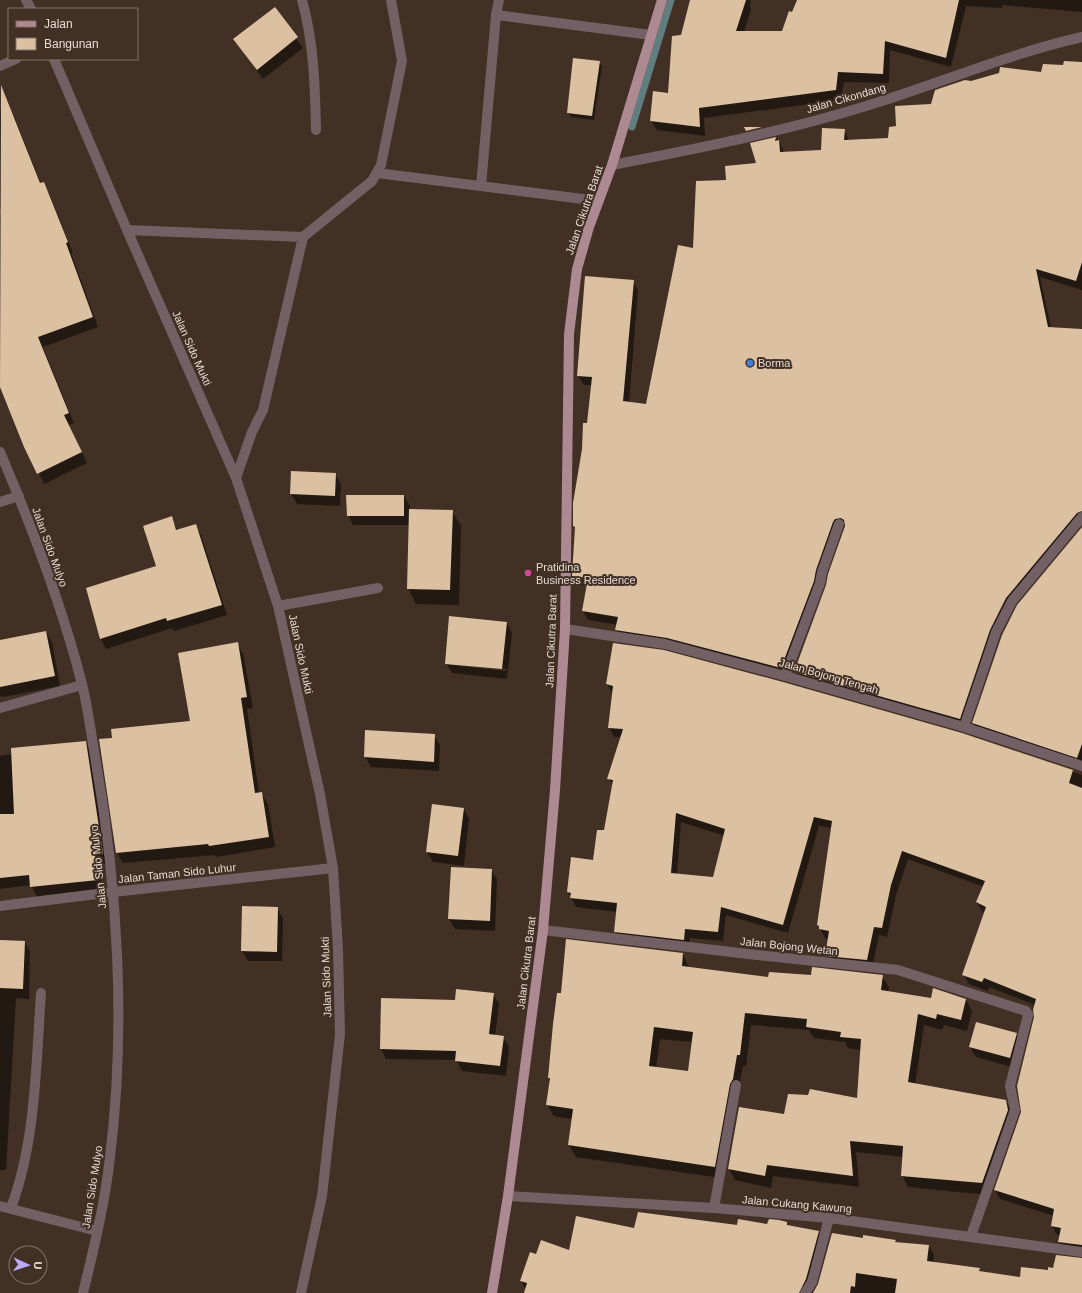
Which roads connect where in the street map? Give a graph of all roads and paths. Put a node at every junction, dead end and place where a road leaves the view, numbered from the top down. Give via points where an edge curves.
1 (302, 0) edge
2 (391, 0) edge
3 (500, 0) edge
4 (662, 0) edge
5 (496, 15) junction
6 (651, 35) junction
7 (1082, 37) edge
8 (14, 60) edge
9 (54, 60) edge
10 (0, 66) edge
11 (316, 130) dead end
12 (612, 165) junction
13 (377, 173) junction
14 (481, 186) junction
15 (599, 200) junction
16 (127, 230) junction
17 (303, 237) junction
18 (0, 452) edge
19 (236, 478) junction
20 (19, 496) junction
21 (0, 502) edge
22 (1082, 517) edge
23 (839, 524) dead end
24 (378, 588) dead end
25 (278, 606) junction
26 (565, 629) junction
27 (785, 676) junction
28 (82, 685) junction
29 (0, 708) edge
30 (964, 727) junction
31 (1082, 766) edge
32 (333, 868) junction
33 (113, 892) junction
34 (0, 906) edge
35 (543, 930) junction
36 (41, 993) dead end
37 (736, 1085) dead end
38 (508, 1196) junction
39 (0, 1206) edge
40 (11, 1208) junction
41 (714, 1208) junction
42 (829, 1218) junction
43 (97, 1231) junction
44 (971, 1236) junction
45 (1082, 1252) edge
46 (83, 1293) edge
47 (301, 1293) edge
48 (492, 1293) edge
49 (805, 1293) edge

1 - 11 street via 310,27
2 - 13 street via 402,61 381,165
3 - 5 street
4 - 6 main road, Jalan Cikutra Barat
5 - 6 street
5 - 14 street
6 - 12 main road, Jalan Cikutra Barat
7 - 12 street, Jalan Cikondang via 1020,54 862,107 748,137
8 - 10 street
9 - 16 street, Jalan Sido Mukti
12 - 15 main road, Jalan Cikutra Barat
13 - 14 street
13 - 17 street via 372,181
14 - 15 street
15 - 26 main road, Jalan Cikutra Barat via 577,269 569,334
16 - 17 street
16 - 19 street, Jalan Sido Mukti
17 - 19 street via 263,410 252,432
18 - 20 street, Jalan Sido Mulyo
19 - 25 street, Jalan Sido Mukti
20 - 21 street
20 - 28 street, Jalan Sido Mulyo via 52,587
22 - 30 street via 1012,601 996,632
23 - 27 street
24 - 25 street
25 - 32 street, Jalan Sido Mukti via 320,794
26 - 27 street, Jalan Bojong Tengah via 665,644
26 - 35 main road, Jalan Cikutra Barat
27 - 30 street, Jalan Bojong Tengah
28 - 29 street
28 - 33 street, Jalan Sido Mulyo via 103,800
30 - 31 street, Jalan Bojong Tengah
32 - 33 street, Jalan Taman Sido Luhur
32 - 47 street, Jalan Sido Mukti via 340,1034 322,1196
33 - 34 street, Jalan Taman Sido Luhur
33 - 43 street, Jalan Sido Mulyo via 118,988 116,1081 110,1158
35 - 38 main road, Jalan Cikutra Barat
35 - 44 street, Jalan Bojong Wetan via 898,970 1026,1011 1028,1015 1010,1086 1015,1110
36 - 40 street via 31,1124 16,1196
37 - 41 street
38 - 41 street, Jalan Cukang Kawung
38 - 48 main road, Jalan Cikutra Barat
39 - 40 street
40 - 43 street
41 - 42 street, Jalan Cukang Kawung
42 - 44 street, Jalan Cukang Kawung
42 - 49 street via 812,1282
43 - 46 street, Jalan Sido Mulyo
44 - 45 street, Jalan Cukang Kawung

